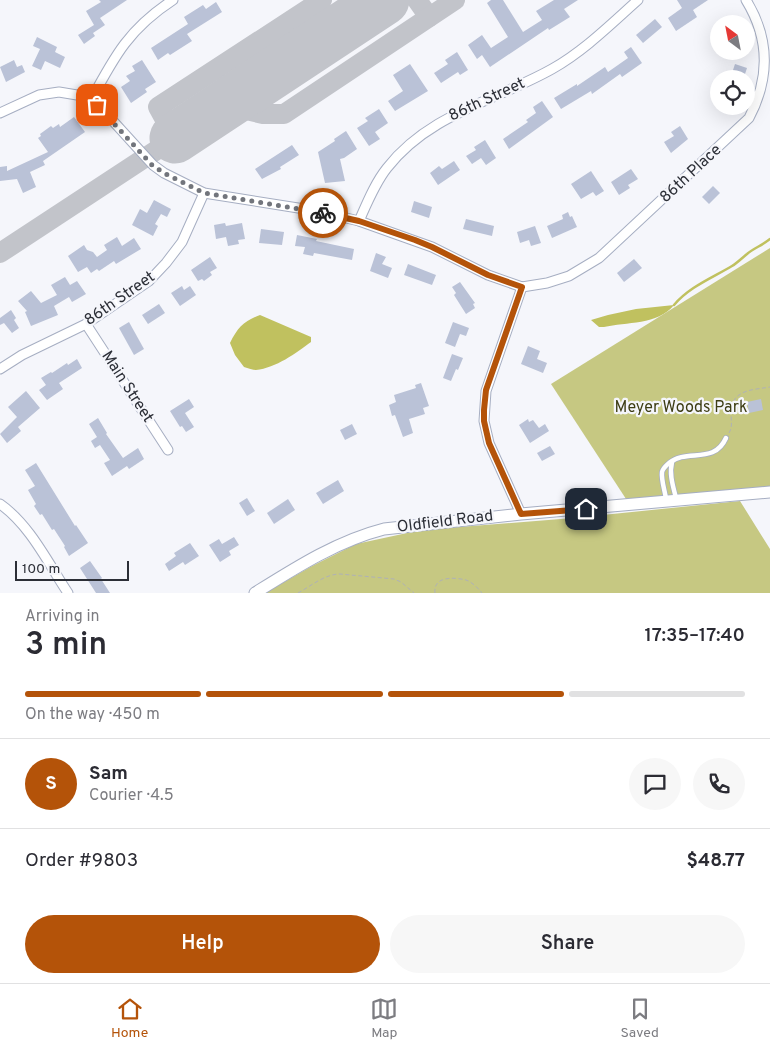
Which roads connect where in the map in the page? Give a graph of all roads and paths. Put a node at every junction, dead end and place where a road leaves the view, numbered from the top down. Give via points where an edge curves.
1 (173, 0) edge
2 (638, 0) edge
3 (746, 0) edge
4 (91, 100) junction
5 (0, 113) edge
6 (204, 193) junction
7 (359, 221) junction
8 (522, 287) junction
9 (86, 324) junction
10 (1, 367) edge
11 (770, 387) edge
12 (726, 438) joint
13 (168, 450) dead end
14 (672, 460) junction
15 (770, 492) edge
16 (671, 500) junction
17 (0, 504) edge
18 (521, 514) junction
19 (68, 593) edge
20 (254, 593) edge
21 (298, 593) edge
22 (414, 593) edge
23 (435, 593) edge
24 (482, 593) edge

1 - 4 street via 144,21 125,42
2 - 7 street, 86th Street via 565,61 542,75 448,117 423,133 387,168
3 - 8 street, 86th Place via 761,30 768,59 762,92 749,118 599,258 569,276
4 - 5 street via 52,93 34,97
4 - 6 street via 152,165
6 - 7 street
6 - 9 street, 86th Street via 182,242 160,270 132,294
7 - 8 street via 432,247 488,275
8 - 18 street via 486,390 484,410 489,443
9 - 10 street, 86th Street
9 - 13 street, Main Street
11 - 12 path via 752,388 738,396 732,404 731,428
12 - 14 lane via 715,451
14 - 16 lane
14 - 16 lane via 662,472
15 - 16 street, Oldfield Road
16 - 18 street, Oldfield Road
17 - 19 street via 26,529
18 - 20 street, Oldfield Road via 412,525 364,534 327,551
21 - 22 path via 333,574 394,579
23 - 24 path via 438,582 449,578 467,580

